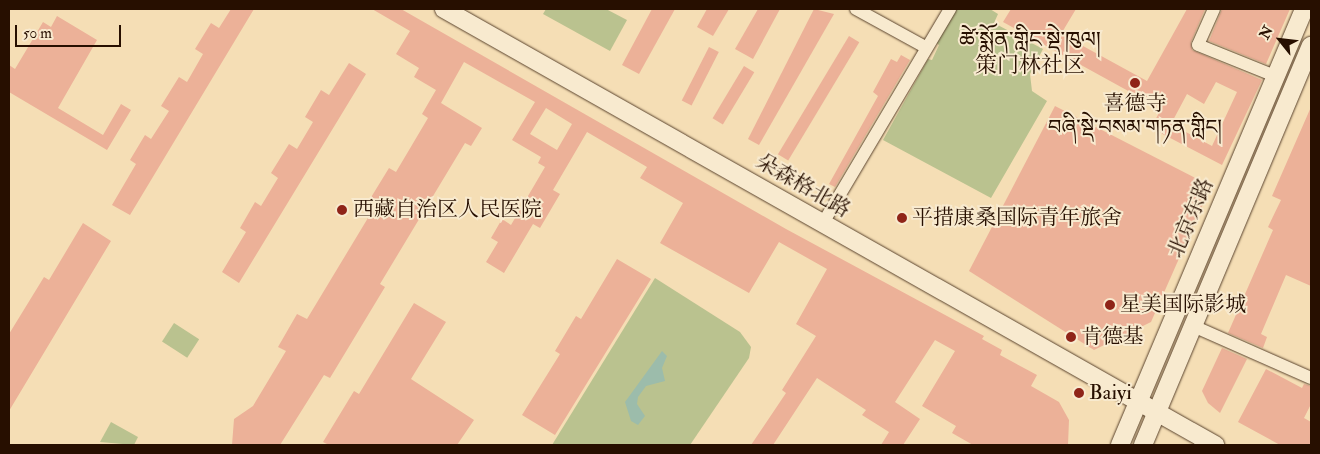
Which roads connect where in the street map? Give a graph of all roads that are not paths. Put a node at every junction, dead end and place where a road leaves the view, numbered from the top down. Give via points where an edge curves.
1 (444, 9) edge
2 (856, 9) edge
3 (950, 9) edge
4 (1214, 9) edge
5 (1304, 9) edge
6 (1311, 46) edge
7 (925, 47) junction
8 (1275, 76) junction
9 (823, 223) junction
10 (1193, 326) junction
11 (1311, 378) edge
12 (1138, 403) junction
13 (1157, 412) junction
14 (1120, 445) edge
15 (1143, 445) edge
16 (1215, 445) edge

1 - 9 main road, 朵森格北路
2 - 7 street
3 - 7 street
4 - 8 street via 1198,44
5 - 8 main road, 北京东路
6 - 10 main road, 北京东路
7 - 9 street via 841,198
8 - 12 main road, 北京东路
9 - 12 main road, 朵森格北路
10 - 11 street
10 - 13 main road, 北京东路
12 - 13 main road, 朵森格北路
12 - 14 main road, 北京东路
13 - 15 main road, 北京东路
13 - 16 main road, 朵森格北路

